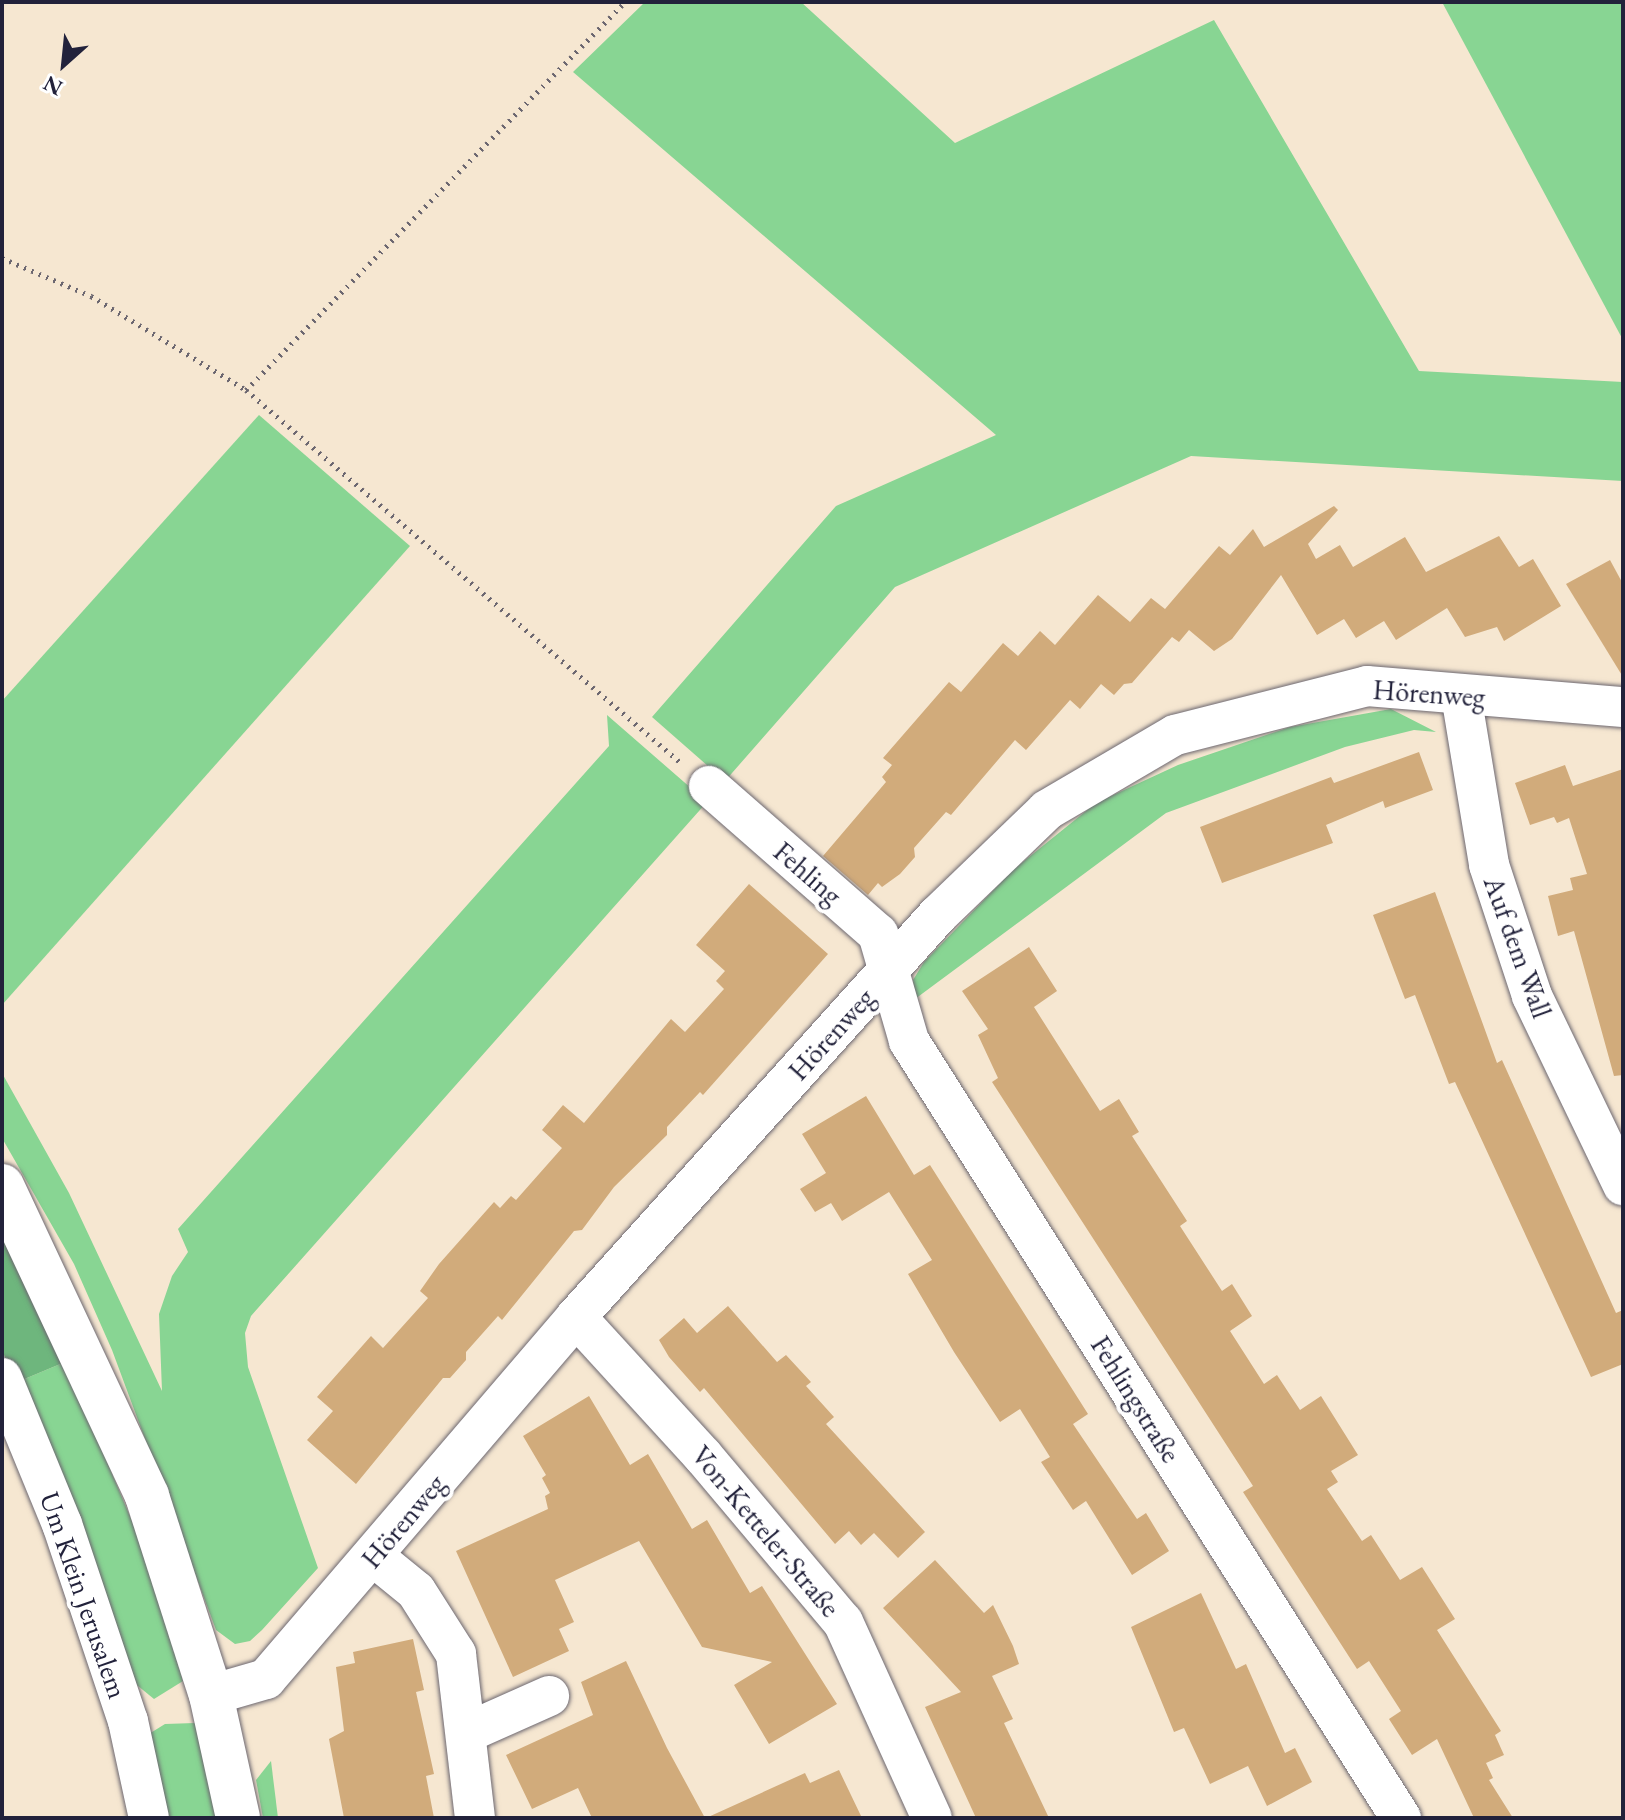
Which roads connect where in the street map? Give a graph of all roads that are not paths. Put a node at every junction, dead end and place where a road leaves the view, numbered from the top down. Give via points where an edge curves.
1 (1461, 695) junction
2 (1623, 707) edge
3 (709, 786) road end
4 (888, 971) junction
5 (1623, 1185) edge
6 (2, 1186) edge
7 (576, 1317) junction
8 (2, 1378) edge
9 (373, 1556) junction
10 (211, 1695) junction
11 (549, 1696) dead end
12 (466, 1733) junction
13 (149, 1818) edge
14 (238, 1818) edge
15 (475, 1818) edge
16 (932, 1818) edge
17 (1401, 1818) edge

1 - 2 street, Hörenweg
1 - 4 street, Hörenweg via 1367,686 1175,735 1047,810
1 - 5 street, Auf dem Wall via 1489,865 1532,996
3 - 4 street, Fehling via 878,934
4 - 7 street, Hörenweg
4 - 17 street, Fehlingstraße via 909,1041
6 - 10 main road via 147,1496
7 - 9 street, Hörenweg
7 - 16 street, Von-Ketteler-Straße via 703,1456 843,1622
8 - 13 street, Um Klein Jerusalem via 62,1524 128,1721
9 - 10 street, Hörenweg via 266,1679
9 - 12 street via 416,1591 456,1654
10 - 14 main road
11 - 12 street
12 - 15 street

